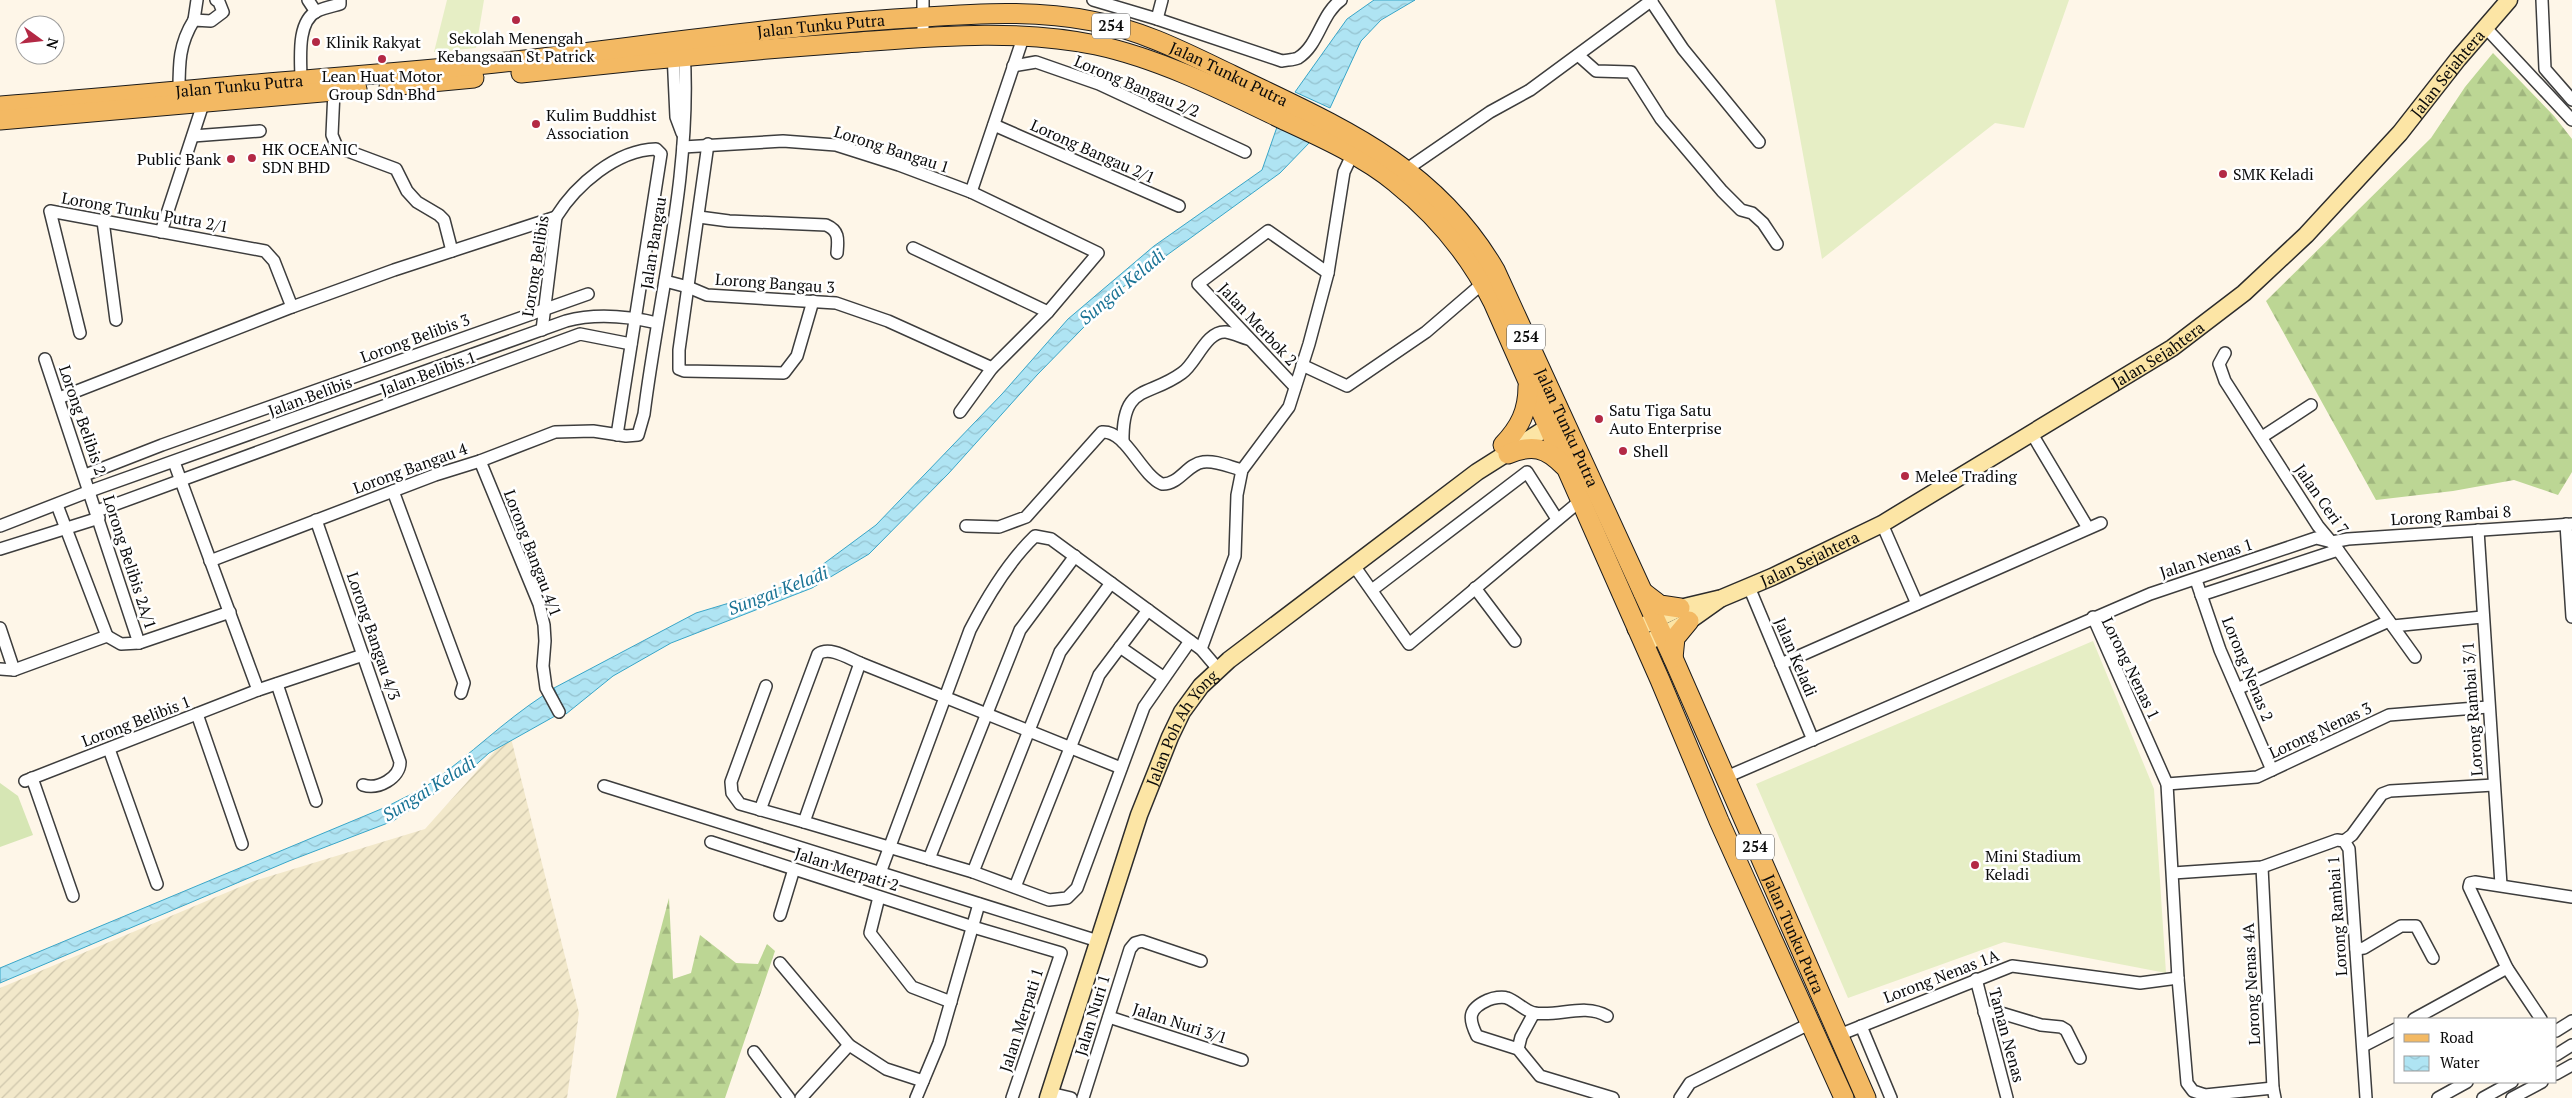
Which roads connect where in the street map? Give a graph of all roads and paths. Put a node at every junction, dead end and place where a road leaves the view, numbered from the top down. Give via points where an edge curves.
1 (197, 0) edge
2 (216, 0) edge
3 (308, 0) edge
4 (1093, 0) edge
5 (1162, 0) edge
6 (1341, 0) edge
7 (1652, 0) edge
8 (2509, 0) edge
9 (2542, 0) edge
10 (343, 1) edge
11 (923, 9) edge
12 (316, 12) junction
13 (1157, 19) junction
14 (194, 20) junction
15 (2485, 27) junction
16 (1024, 35) junction
17 (922, 37) junction
18 (1578, 55) junction
19 (679, 59) junction
20 (1013, 66) junction
21 (301, 80) junction
22 (179, 91) junction
23 (334, 91) junction
24 (2572, 100) edge
25 (203, 104) junction
26 (0, 106) edge
27 (1281, 108) junction
28 (0, 120) edge
29 (2572, 120) edge
30 (994, 125) junction
31 (1323, 128) junction
32 (260, 131) dead end
33 (193, 136) junction
34 (1759, 142) dead end
35 (708, 144) junction
36 (683, 147) junction
37 (1245, 152) dead end
38 (1352, 155) junction
39 (1407, 170) junction
40 (971, 192) junction
41 (1179, 206) dead end
42 (556, 217) junction
43 (699, 217) junction
44 (103, 221) junction
45 (161, 232) junction
46 (1777, 244) dead end
47 (912, 248) dead end
48 (452, 251) junction
49 (837, 253) dead end
50 (1328, 273) junction
51 (664, 282) junction
52 (1484, 283) junction
53 (688, 287) junction
54 (588, 294) dead end
55 (813, 300) junction
56 (292, 308) junction
57 (544, 309) junction
58 (1048, 312) junction
59 (635, 318) junction
60 (116, 320) dead end
61 (657, 323) junction
62 (542, 330) junction
63 (80, 334) dead end
64 (1250, 340) junction
65 (631, 344) junction
66 (2225, 353) dead end
67 (45, 359) dead end
68 (1520, 364) junction
69 (1302, 365) junction
70 (992, 368) junction
71 (1295, 387) junction
72 (59, 398) junction
73 (2310, 405) dead end
74 (960, 412) dead end
75 (1553, 416) junction
76 (1125, 418) junction
77 (1102, 432) junction
78 (2032, 434) junction
79 (621, 435) junction
80 (2262, 437) junction
81 (1123, 442) junction
82 (1506, 449) junction
83 (480, 461) junction
84 (174, 462) junction
85 (1565, 467) junction
86 (1242, 470) junction
87 (85, 474) junction
88 (181, 482) junction
89 (393, 490) junction
90 (90, 491) junction
91 (1580, 501) junction
92 (58, 505) junction
93 (98, 515) junction
94 (1557, 519) junction
95 (316, 520) junction
96 (2101, 523) dead end
97 (1882, 524) junction
98 (2569, 524) edge
99 (0, 526) edge
100 (966, 526) dead end
101 (66, 528) junction
102 (2088, 528) junction
103 (2478, 530) junction
104 (2335, 546) junction
105 (0, 550) edge
106 (1075, 556) junction
107 (210, 561) junction
108 (1355, 567) junction
109 (2196, 580) junction
110 (1111, 583) junction
111 (1638, 585) junction
112 (1749, 587) junction
113 (1475, 588) junction
114 (1372, 590) junction
115 (2201, 594) junction
116 (1917, 604) junction
117 (1148, 610) junction
118 (230, 612) junction
119 (1684, 615) junction
120 (2093, 617) junction
121 (2482, 617) junction
122 (2572, 617) edge
123 (2391, 623) junction
124 (1658, 627) junction
125 (0, 628) edge
126 (107, 636) junction
127 (1640, 637) junction
128 (1190, 640) junction
129 (1516, 641) dead end
130 (139, 643) junction
131 (1120, 647) junction
132 (1201, 649) junction
133 (363, 655) junction
134 (2415, 657) dead end
135 (1673, 658) junction
136 (860, 663) junction
137 (1781, 664) junction
138 (0, 669) edge
139 (1218, 669) junction
140 (14, 670) junction
141 (1163, 677) junction
142 (277, 684) junction
143 (766, 686) dead end
144 (2237, 689) junction
145 (258, 690) junction
146 (461, 693) dead end
147 (945, 697) junction
148 (2488, 707) junction
149 (560, 712) dead end
150 (985, 713) junction
151 (197, 714) junction
152 (1027, 730) junction
153 (1813, 740) junction
154 (1069, 747) junction
155 (109, 749) junction
156 (1121, 768) junction
157 (2272, 770) junction
158 (1724, 778) junction
159 (2167, 784) junction
160 (363, 785) dead end
161 (2494, 785) junction
162 (604, 786) dead end
163 (316, 801) dead end
164 (760, 810) junction
165 (804, 822) junction
166 (2344, 841) junction
167 (711, 842) dead end
168 (242, 844) dead end
169 (890, 848) junction
170 (929, 859) junction
171 (2262, 867) junction
172 (794, 869) junction
173 (880, 872) junction
174 (973, 872) junction
175 (2173, 873) junction
176 (157, 884) dead end
177 (2501, 886) junction
178 (1015, 888) junction
179 (73, 896) dead end
180 (879, 897) junction
181 (2572, 897) edge
182 (979, 904) junction
183 (780, 915) dead end
184 (973, 927) junction
185 (1098, 941) junction
186 (2356, 949) junction
187 (1061, 953) joint
188 (2433, 958) dead end
189 (1201, 961) dead end
190 (780, 963) dead end
191 (2508, 968) junction
192 (2178, 978) junction
193 (1976, 979) junction
194 (951, 1002) junction
195 (1984, 1012) junction
196 (1534, 1013) junction
197 (1607, 1016) dead end
198 (1108, 1017) junction
199 (1808, 1018) junction
200 (2416, 1018) edge
201 (2540, 1018) edge
202 (2572, 1021) edge
203 (1861, 1026) junction
204 (2394, 1030) edge
205 (2557, 1030) edge
206 (1839, 1035) junction
207 (850, 1045) junction
208 (2572, 1045) edge
209 (2363, 1046) junction
210 (1518, 1049) junction
211 (2558, 1050) edge
212 (754, 1052) dead end
213 (2080, 1058) dead end
214 (1242, 1060) dead end
215 (2572, 1065) edge
216 (1832, 1071) junction
217 (2557, 1073) edge
218 (924, 1081) junction
219 (2464, 1083) edge
220 (2511, 1083) edge
221 (2540, 1083) edge
222 (2274, 1093) edge
223 (2503, 1093) edge
224 (1049, 1096) edge
225 (789, 1098) edge
226 (801, 1098) edge
227 (916, 1098) edge
228 (1012, 1098) edge
229 (1071, 1098) edge
230 (1083, 1098) edge
231 (1613, 1098) edge
232 (1680, 1098) edge
233 (1844, 1098) edge
234 (1866, 1098) edge
235 (1891, 1098) edge
236 (2007, 1098) edge
237 (2366, 1098) edge
238 (2438, 1098) edge
239 (2483, 1098) edge
240 (2512, 1098) edge

1 - 14 street
2 - 14 street via 220,2 222,12 211,21
3 - 12 street
4 - 13 street
5 - 13 street
6 - 13 street via 1329,11 1309,46 1297,59 1282,61
7 - 18 street
7 - 34 street via 1683,49
8 - 15 street, Jalan Sejahtera
9 - 24 street via 2545,69
10 - 12 street
11 - 17 street
11 - 19 main road, Jalan Tunku Putra / 254 via 830,23
11 - 27 main road, Jalan Tunku Putra / 254 via 960,13 1018,12 1091,21 1162,41
12 - 21 street via 307,20 303,33
14 - 22 street via 184,37
15 - 29 street
15 - 78 street, Jalan Sejahtera via 2395,140 2280,262 2172,348
16 - 17 main road, Jalan Tunku Putra / 254
16 - 20 street
16 - 27 main road, Jalan Tunku Putra / 254 via 1129,54
17 - 19 main road, Jalan Tunku Putra / 254
18 - 39 street
18 - 46 street via 1596,71 1631,72 1661,119 1728,197 1741,210 1752,213 1763,223
19 - 21 main road, Jalan Tunku Putra / 254 via 514,61
19 - 23 main road, Jalan Tunku Putra / 254
19 - 36 street, Jalan Bangau via 676,116
20 - 30 street
20 - 37 street, Lorong Bangau 2/2 via 1036,62 1099,84
21 - 22 main road, Jalan Tunku Putra / 254
22 - 26 main road, Jalan Tunku Putra / 254
23 - 25 main road, Jalan Tunku Putra / 254
23 - 48 street via 332,135 337,147 396,168 407,191 417,202 444,220
25 - 28 main road, Jalan Tunku Putra / 254
25 - 33 street
27 - 31 main road, Jalan Tunku Putra / 254
30 - 40 street
30 - 41 street, Lorong Bangau 2/1
31 - 38 main road, Jalan Tunku Putra / 254
31 - 39 main road, Jalan Tunku Putra / 254 via 1371,145
32 - 33 street
33 - 45 street
35 - 36 street, Lorong Bangau 1
35 - 40 street, Lorong Bangau 1 via 783,141 836,145
35 - 43 street
36 - 51 street, Jalan Bangau
38 - 50 street via 1344,172
38 - 52 main road, Jalan Tunku Putra / 254 via 1394,181 1414,199 1462,250
39 - 75 main road, Jalan Tunku Putra / 254 via 1457,216 1482,248 1495,270
40 - 58 street, Lorong Bangau 1 via 1098,253
42 - 48 street
42 - 57 street, Lorong Belibis
42 - 59 street, Lorong Belibis via 566,201 609,165 644,149 656,149 661,154
43 - 49 street via 826,225 833,228 838,236
43 - 53 street
44 - 45 street, Lorong Tunku Putra 2/1
44 - 60 street
44 - 63 street, Lorong Tunku Putra 2/1 via 50,212
45 - 56 street, Lorong Tunku Putra 2/1 via 265,251 274,261
47 - 58 street
48 - 56 street
50 - 64 street, Jalan Merbok 2 via 1268,231 1198,284
50 - 69 street
51 - 53 street, Lorong Bangau 3
51 - 61 street, Jalan Bangau
52 - 68 main road, Jalan Tunku Putra / 254
52 - 69 street via 1426,332 1348,386
53 - 55 street, Lorong Bangau 3 via 707,295
53 - 55 street via 678,361 679,368 684,371 784,373 798,356
54 - 57 street, Lorong Belibis 3
55 - 70 street, Lorong Bangau 3 via 836,302 888,320
56 - 72 street
57 - 62 street, Lorong Belibis
57 - 87 street, Lorong Belibis 3
58 - 70 street
59 - 61 street, Jalan Belibis
59 - 62 street, Jalan Belibis via 580,317
59 - 65 street
61 - 79 street, Jalan Bangau via 640,432 638,435
62 - 84 street, Jalan Belibis
64 - 71 street, Jalan Merbok 2
64 - 76 street via 1227,332 1216,335 1184,372 1135,397
65 - 79 street
65 - 88 street, Jalan Belibis 1 via 580,334
66 - 80 street, Jalan Ceri 7 via 2219,364 2225,381
67 - 72 street, Lorong Belibis 2
68 - 75 main road, Jalan Tunku Putra / 254
68 - 82 main road via 1528,387 1526,411
69 - 71 street
70 - 74 street
71 - 86 street via 1289,407
72 - 87 street, Lorong Belibis 2
73 - 80 street
75 - 82 street, Jalan Poh Ah Yong
75 - 85 main road, Jalan Tunku Putra / 254
75 - 111 main road, Jalan Tunku Putra / 254
76 - 77 street
76 - 81 street
77 - 81 street via 1112,433
77 - 100 street via 1026,517 999,527
78 - 97 street, Jalan Sejahtera
78 - 102 street
79 - 83 street, Lorong Bangau 4 via 564,430
80 - 104 street, Jalan Ceri 7 via 2318,526
81 - 86 street via 1150,476 1162,484 1174,481 1200,462 1210,461
82 - 85 main road via 1539,449 1554,455
82 - 108 street, Jalan Poh Ah Yong
83 - 89 street, Lorong Bangau 4
83 - 149 street, Lorong Bangau 4/1 via 539,604 544,625 546,688
84 - 88 street
84 - 90 street, Jalan Belibis
85 - 91 main road, Jalan Tunku Putra / 254
86 - 132 street via 1237,495 1235,556
87 - 90 street, Lorong Belibis 2
88 - 93 street, Jalan Belibis 1
88 - 107 street
89 - 95 street, Lorong Bangau 4
89 - 146 street via 464,683
90 - 92 street, Jalan Belibis
90 - 93 street, Lorong Belibis 2A/1
91 - 94 street
91 - 127 main road, Jalan Tunku Putra / 254
92 - 99 street, Jalan Belibis
92 - 101 street
93 - 101 street, Jalan Belibis 1
93 - 130 street, Lorong Belibis 2A/1
94 - 113 street
94 - 114 street via 1527,472
95 - 107 street, Lorong Bangau 4
95 - 133 street, Lorong Bangau 4/3
96 - 102 street
97 - 112 street, Jalan Sejahtera
97 - 116 street
98 - 103 street, Lorong Rambai 8
98 - 122 street
101 - 105 street, Jalan Belibis 1
101 - 126 street
102 - 116 street
103 - 104 street, Lorong Rambai 8 via 2348,539
103 - 121 street, Lorong Rambai 3/1
104 - 109 street, Jalan Nenas 1 via 2316,538
104 - 115 street, Jalan Nenas 1
104 - 123 street, Jalan Ceri 7
106 - 110 street
106 - 147 street via 1052,539 1035,536 1022,549 983,605
106 - 150 street via 1020,630
107 - 118 street
108 - 114 street
108 - 139 street, Jalan Poh Ah Yong
109 - 115 street, Lorong Nenas 2
109 - 120 street, Jalan Nenas 1
110 - 117 street
110 - 152 street via 1060,652
111 - 119 main road via 1651,600
111 - 124 main road, Jalan Tunku Putra / 254
112 - 119 street, Jalan Sejahtera
112 - 137 street, Jalan Keladi
113 - 114 street via 1409,644
113 - 129 street
115 - 144 street, Lorong Nenas 2
116 - 137 street
117 - 128 street
117 - 131 street
118 - 130 street
118 - 145 street
119 - 124 street, Jalan Sejahtera
119 - 135 main road
120 - 153 street, Lorong Nenas 1
120 - 159 street, Lorong Nenas 1
121 - 123 street
121 - 148 street, Lorong Rambai 3/1
123 - 134 street, Jalan Ceri 7
123 - 144 street
124 - 127 street, Jalan Sejahtera
124 - 135 main road, Jalan Tunku Putra / 254
125 - 140 street
126 - 130 street via 121,644
126 - 140 street
127 - 199 main road, Jalan Tunku Putra / 254
128 - 132 street
128 - 141 street
131 - 141 street
131 - 154 street via 1099,675
132 - 139 street
133 - 142 street, Lorong Belibis 1
133 - 160 street, Lorong Bangau 4/3 via 400,762 398,774 393,778 371,787
135 - 158 main road, Jalan Tunku Putra / 254
136 - 147 street
136 - 164 street via 829,651 818,654
136 - 165 street
137 - 153 street, Jalan Keladi
138 - 140 street
139 - 185 street, Jalan Poh Ah Yong via 1182,712 1170,737 1139,815
141 - 156 street via 1144,707
142 - 145 street, Lorong Belibis 1
142 - 163 street
143 - 164 street via 731,782 732,793 740,804
144 - 157 street, Lorong Nenas 2
145 - 151 street, Lorong Belibis 1
147 - 150 street
147 - 169 street
148 - 157 street, Lorong Nenas 3 via 2389,716
148 - 161 street, Lorong Rambai 3/1
150 - 152 street
150 - 170 street
151 - 155 street, Lorong Belibis 1
151 - 168 street
152 - 154 street
152 - 174 street
153 - 158 street, Lorong Nenas 1
154 - 156 street
154 - 178 street
155 - 176 street
155 - 179 street, Lorong Belibis 1 via 28,779
156 - 178 street via 1076,888 1066,898 1049,900
157 - 159 street, Lorong Nenas 3 via 2257,777
158 - 206 main road, Jalan Tunku Putra / 254
159 - 175 street, Lorong Nenas 1
161 - 166 street via 2390,791 2382,794 2352,836
161 - 177 street, Lorong Rambai 3/1
162 - 173 street
164 - 165 street
165 - 169 street
166 - 171 street, Lorong Rambai 1 via 2337,840
166 - 186 street, Lorong Rambai 1 via 2349,849
167 - 172 street, Jalan Merpati 2
169 - 170 street
169 - 173 street
170 - 174 street
171 - 175 street, Lorong Rambai 1
171 - 222 street, Lorong Nenas 4A
172 - 180 street, Jalan Merpati 2
172 - 183 street
173 - 182 street
174 - 178 street
175 - 192 street, Lorong Nenas 1
177 - 181 street
177 - 191 street via 2475,882 2469,887
180 - 184 street, Jalan Merpati 2
180 - 194 street via 870,932 912,987
182 - 184 street
182 - 185 street
184 - 187 street, Jalan Merpati 2
184 - 194 street
185 - 224 street, Jalan Poh Ah Yong
186 - 188 street via 2364,948 2407,924 2416,926
186 - 209 street, Lorong Rambai 1
187 - 228 street, Jalan Merpati 1
189 - 198 street, Jalan Nuri 1 via 1142,941 1135,943
190 - 207 street
191 - 200 street
191 - 201 street
192 - 193 street, Lorong Nenas 1A via 2140,983 2012,966
192 - 222 street, Lorong Nenas 1 via 2187,1083 2193,1091 2205,1095
193 - 195 street, Taman Nenas
193 - 203 street, Lorong Nenas 1A
194 - 218 street
195 - 213 street via 2002,1012 2041,1026 2062,1027
195 - 236 street, Taman Nenas
196 - 197 street via 1586,1009
196 - 210 street
196 - 210 street via 1506,997 1477,1005 1472,1012 1471,1025 1477,1036
198 - 214 street, Jalan Nuri 3/1
198 - 230 street, Jalan Nuri 1
199 - 206 main road via 1825,1031
199 - 216 main road, Jalan Tunku Putra / 254
199 - 232 street via 1690,1082
202 - 205 street
203 - 206 street, Lorong Nenas 1A
203 - 235 street
204 - 209 street
206 - 216 main road via 1832,1051
206 - 234 main road, Jalan Tunku Putra / 254
207 - 218 street via 886,1069
207 - 226 street
208 - 211 street
209 - 237 street, Lorong Rambai 1
210 - 231 street via 1540,1076
212 - 225 street
215 - 217 street
216 - 233 main road, Jalan Tunku Putra / 254
218 - 227 street
219 - 238 street
220 - 223 street
221 - 240 street
223 - 239 street
224 - 229 street

